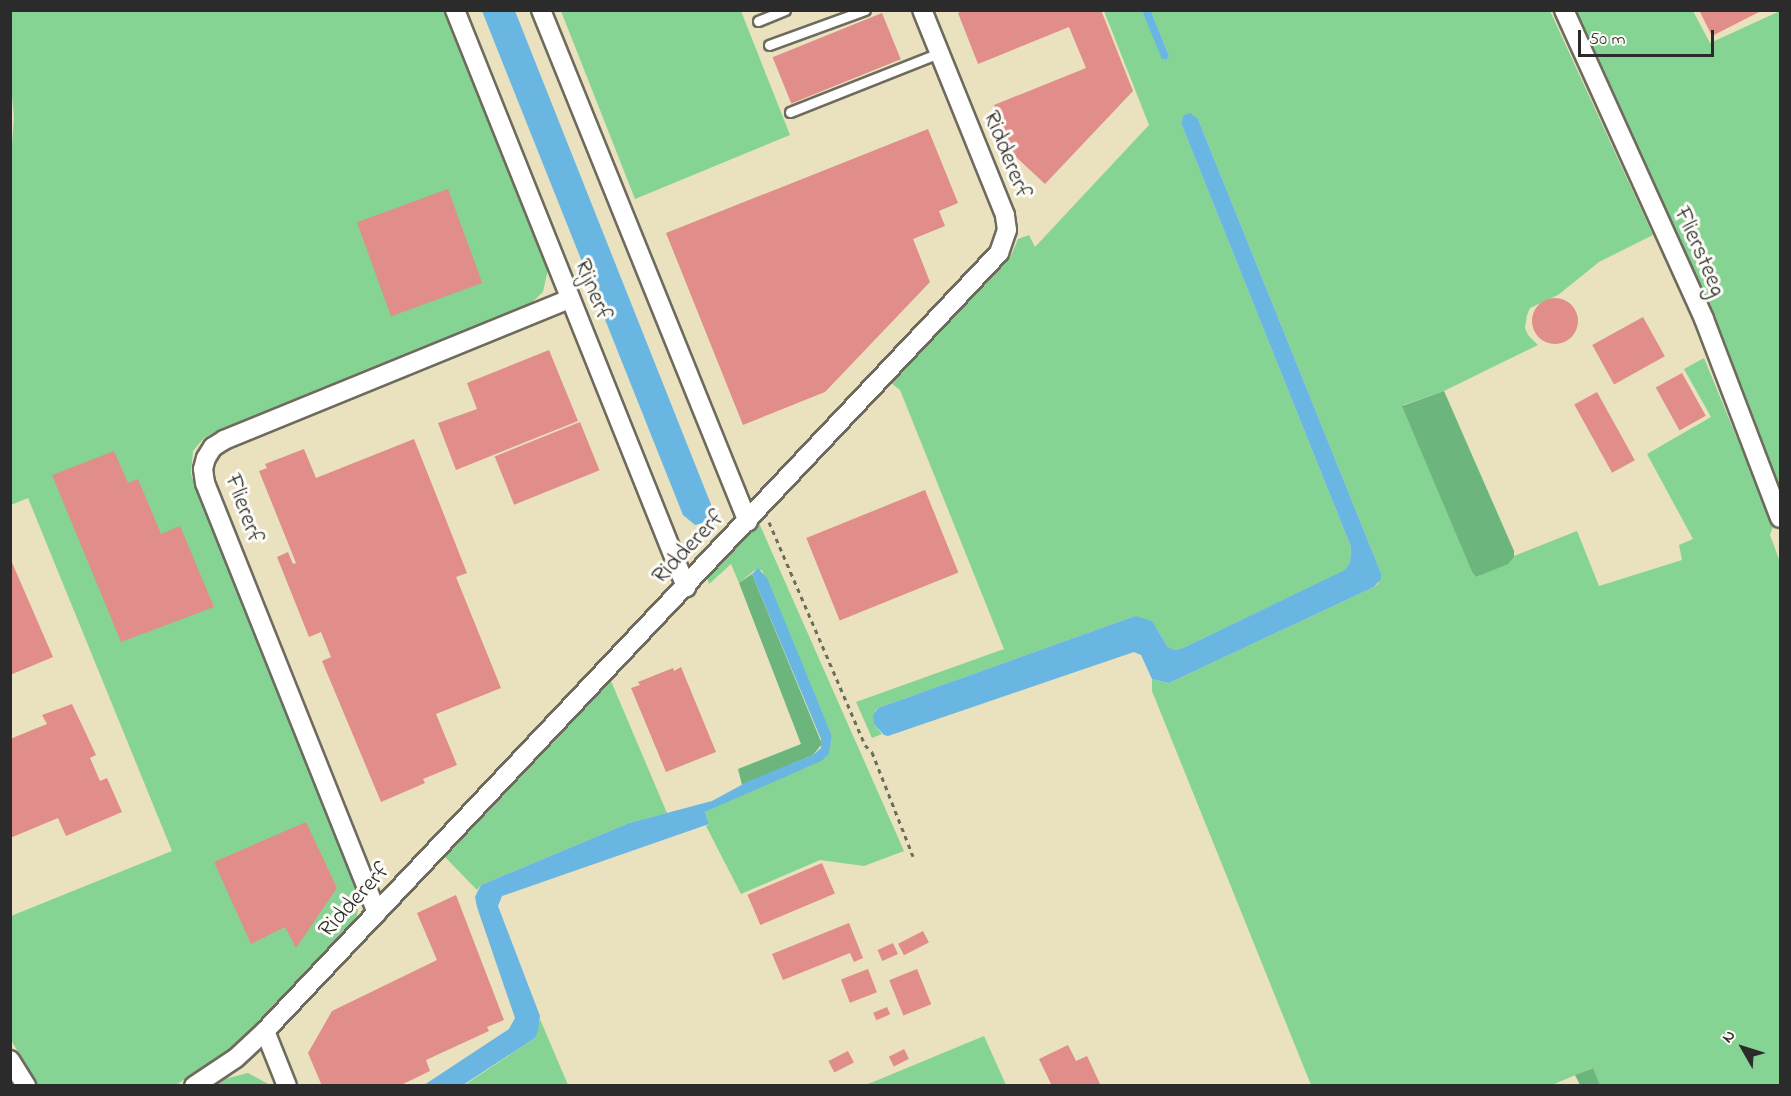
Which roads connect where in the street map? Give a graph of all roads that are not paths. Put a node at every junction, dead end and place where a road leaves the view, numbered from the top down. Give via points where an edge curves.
1 (455, 10) edge
2 (541, 10) edge
3 (785, 10) edge
4 (865, 10) edge
5 (922, 10) edge
6 (1564, 10) edge
7 (758, 21) dead end
8 (769, 45) dead end
9 (939, 53) junction
10 (790, 112) dead end
11 (570, 299) junction
12 (1780, 518) edge
13 (748, 522) junction
14 (686, 587) junction
15 (377, 913) junction
16 (265, 1031) junction
17 (10, 1060) edge
18 (26, 1086) edge
19 (194, 1086) edge
20 (287, 1086) edge

1 - 11 street, Rijnerf
2 - 13 street
3 - 7 lane
4 - 8 lane
5 - 9 street, Riddererf
6 - 12 street, Fliersteeg via 1704,319
9 - 10 lane
9 - 13 street, Riddererf via 1005,215 1004,242 993,261
11 - 14 street, Rijnerf
11 - 15 street, Fliererf via 224,440 206,458 205,483
13 - 14 street, Riddererf
14 - 15 street, Riddererf
15 - 16 street, Riddererf
16 - 19 street, Riddererf via 236,1058
16 - 20 street
17 - 18 street

